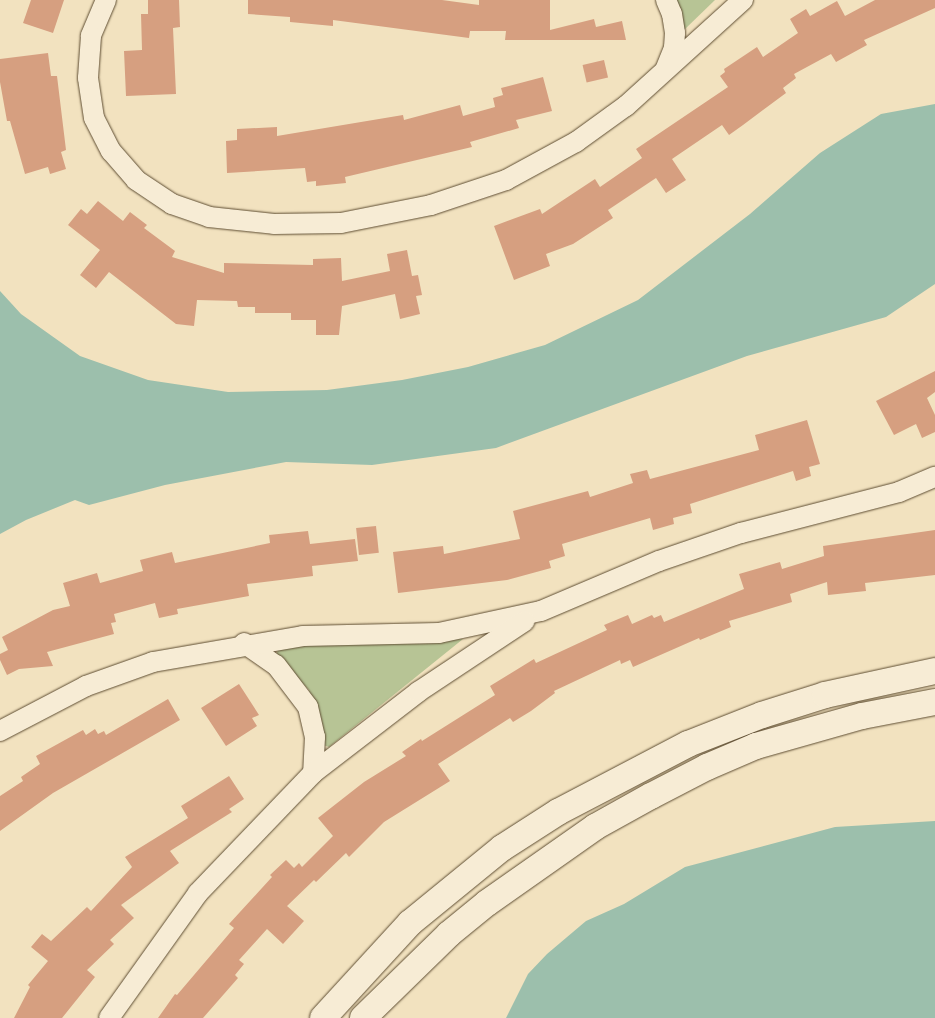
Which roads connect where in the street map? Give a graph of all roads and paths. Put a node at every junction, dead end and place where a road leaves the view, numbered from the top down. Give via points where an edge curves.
1 (106, 0) edge
2 (666, 0) edge
3 (742, 0) edge
4 (664, 72) junction
5 (935, 477) edge
6 (935, 491) edge
7 (899, 492) junction
8 (541, 611) junction
9 (244, 643) junction
10 (935, 671) edge
11 (935, 702) edge
12 (0, 731) edge
13 (313, 773) junction
14 (109, 1018) edge
15 (323, 1018) edge
16 (363, 1018) edge

1 - 4 street via 91,36 88,78 94,118 111,152 136,180 172,204 209,217 274,224 341,223 431,205 506,180 576,142 626,106
2 - 4 street via 675,33 674,48
3 - 4 street
5 - 7 street
6 - 7 street
7 - 8 street via 741,533 659,561
8 - 9 street via 439,633 303,636
8 - 13 street via 418,692
9 - 12 street via 153,662 86,686
9 - 13 street via 276,664 308,707 315,737
10 - 15 street via 825,695 762,715 688,744 558,812 502,848 410,923
11 - 16 street via 862,716 756,746 707,766 594,827 449,934
13 - 14 street via 198,893

